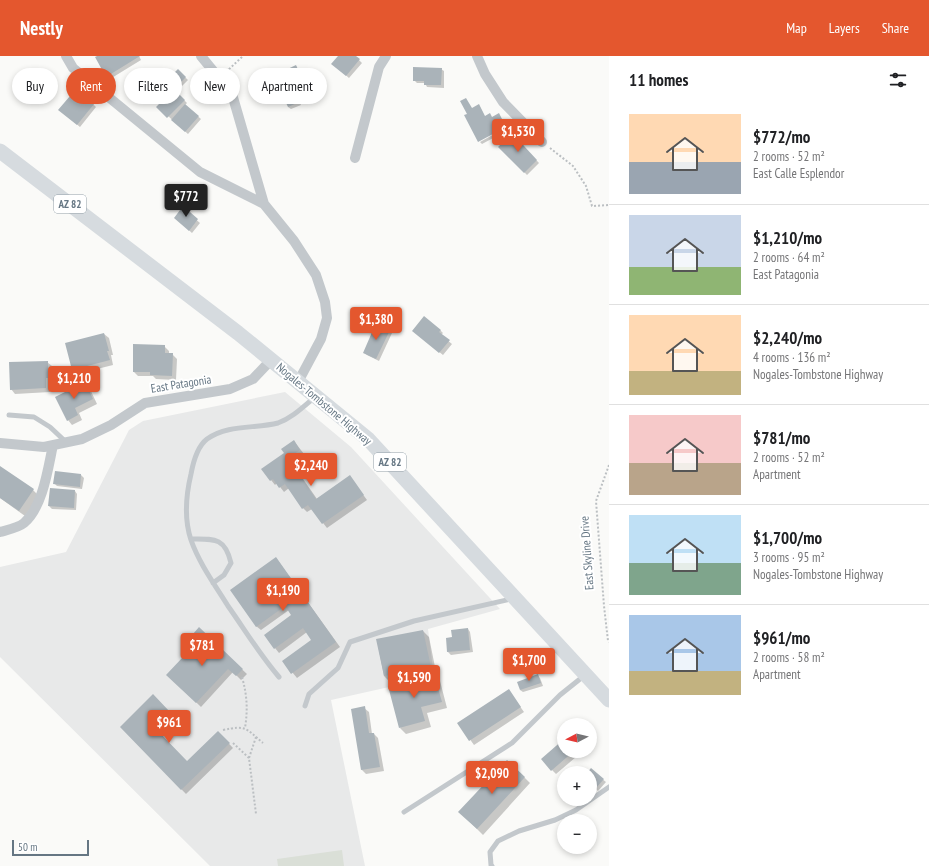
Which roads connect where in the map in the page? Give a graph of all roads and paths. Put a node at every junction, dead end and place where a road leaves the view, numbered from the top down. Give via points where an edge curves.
1 (66, 56) edge
2 (201, 56) edge
3 (243, 56) edge
4 (386, 56) edge
5 (476, 56) edge
6 (210, 68) edge
7 (230, 68) edge
8 (235, 104) edge
9 (542, 142) joint
10 (0, 151) edge
11 (355, 158) dead end
12 (264, 204) junction
13 (609, 205) edge
14 (271, 360) junction
15 (298, 382) junction
16 (316, 396) junction
17 (9, 415) dead end
18 (66, 442) junction
19 (0, 443) edge
20 (54, 445) junction
21 (609, 465) edge
22 (0, 532) edge
23 (191, 540) junction
24 (213, 583) junction
25 (514, 598) junction
26 (609, 642) edge
27 (585, 674) junction
28 (242, 677) dead end
29 (279, 677) dead end
30 (609, 700) edge
31 (305, 706) dead end
32 (245, 728) junction
33 (223, 730) dead end
34 (256, 737) junction
35 (233, 743) dead end
36 (263, 743) dead end
37 (249, 758) junction
38 (609, 787) edge
39 (404, 812) dead end
40 (256, 814) dead end
41 (492, 866) edge

1 - 12 street via 73,68 200,172
2 - 6 street
3 - 7 path
4 - 11 street via 379,67
5 - 9 street via 484,74 503,102
8 - 12 street
9 - 13 path via 573,166 586,186 592,206
10 - 14 main road, Nogales-Tombstone Highway / AZ 82
12 - 15 street via 294,241 316,275 325,302 327,318 321,339
14 - 15 main road, Nogales-Tombstone Highway / AZ 82
14 - 18 street, East Patagonia via 253,380 230,390 145,402 111,425 82,439
15 - 16 main road, Nogales-Tombstone Highway / AZ 82
16 - 23 lane via 292,416 279,422 261,427 222,431 206,440 195,457 188,486 186,516
16 - 25 main road, Nogales-Tombstone Highway / AZ 82 via 368,439
17 - 18 lane via 34,417
18 - 20 street, East Patagonia
19 - 20 street, East Patagonia via 44,447
20 - 22 street via 41,494 32,514 23,524
21 - 26 path, East Skyline Drive via 596,501
23 - 24 lane
23 - 24 lane via 207,539 221,542 228,551 231,563 224,575
24 - 29 lane via 262,657
25 - 27 main road, Nogales-Tombstone Highway / AZ 82
25 - 31 lane via 414,620 350,642 338,668 309,694
27 - 30 main road, Nogales-Tombstone Highway / AZ 82
27 - 39 lane via 512,743
28 - 32 path via 247,695
32 - 33 path
32 - 34 path
34 - 36 path
34 - 37 path
35 - 37 path
37 - 40 path
38 - 41 lane via 576,810 498,841 490,852

